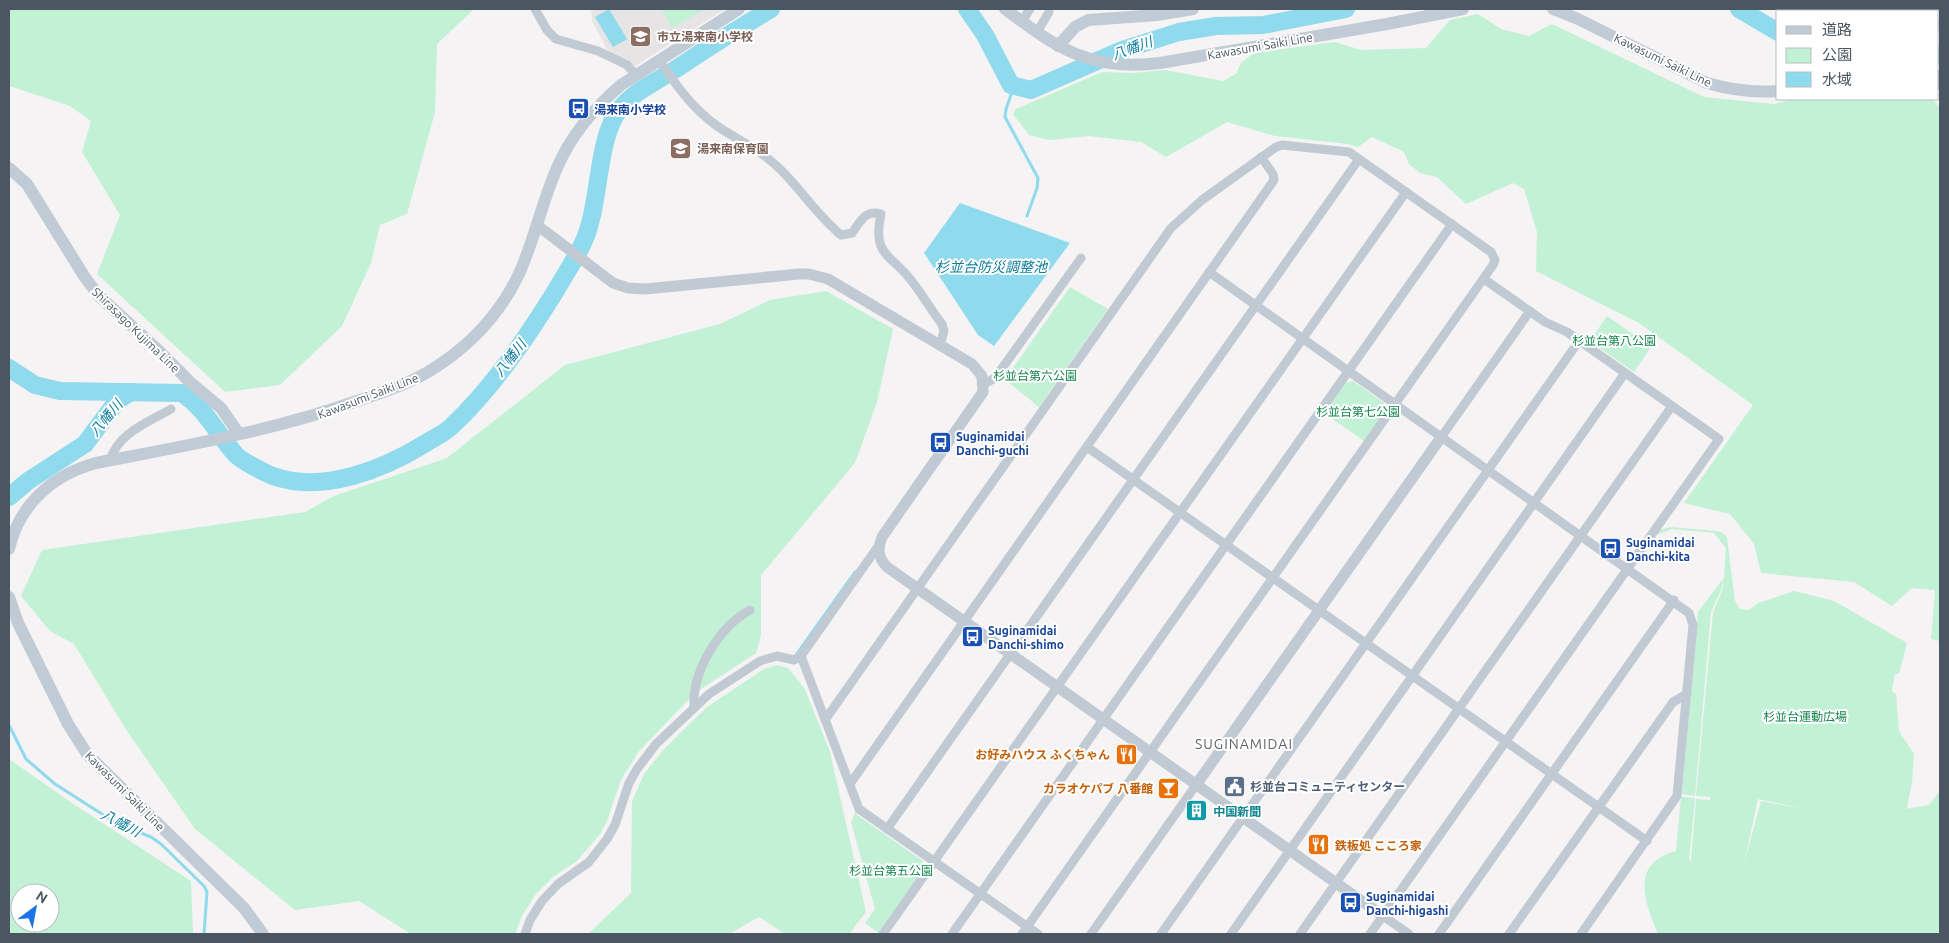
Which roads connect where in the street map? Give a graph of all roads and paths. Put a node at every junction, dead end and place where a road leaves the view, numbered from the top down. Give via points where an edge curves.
1 (535, 9) edge
2 (740, 9) edge
3 (1005, 9) edge
4 (1030, 9) edge
5 (1193, 9) edge
6 (1463, 9) edge
7 (1552, 9) edge
8 (1049, 12) dead end
9 (1154, 12) edge
10 (1022, 21) junction
11 (1037, 32) junction
12 (1058, 46) junction
13 (661, 62) junction
14 (636, 75) junction
15 (1776, 91) edge
16 (1261, 157) junction
17 (1359, 159) junction
18 (9, 168) edge
19 (1406, 192) junction
20 (1452, 224) junction
21 (537, 225) junction
22 (1081, 258) dead end
23 (1209, 272) junction
24 (1484, 279) junction
25 (1256, 305) junction
26 (1530, 311) junction
27 (1302, 338) junction
28 (1579, 341) junction
29 (940, 345) junction
30 (1349, 371) junction
31 (1625, 373) junction
32 (984, 384) junction
33 (1395, 404) junction
34 (1672, 406) junction
35 (171, 408) dead end
36 (238, 434) junction
37 (1442, 436) junction
38 (1086, 447) junction
39 (110, 460) junction
40 (1488, 470) junction
41 (1133, 480) junction
42 (1535, 502) junction
43 (1180, 513) junction
44 (1581, 535) junction
45 (879, 545) junction
46 (1226, 545) junction
47 (9, 549) edge
48 (1628, 568) junction
49 (1273, 578) junction
50 (917, 588) junction
51 (9, 597) edge
52 (1674, 600) junction
53 (750, 610) dead end
54 (1319, 611) junction
55 (964, 621) junction
56 (13, 622) edge
57 (1366, 644) junction
58 (1010, 654) junction
59 (800, 656) junction
60 (1412, 676) junction
61 (1057, 687) junction
62 (1687, 694) junction
63 (694, 707) junction
64 (1459, 709) junction
65 (825, 720) junction
66 (1103, 720) junction
67 (1506, 742) junction
68 (1150, 752) junction
69 (1552, 774) junction
70 (850, 784) junction
71 (1196, 785) junction
72 (1598, 807) junction
73 (1243, 818) junction
74 (888, 829) junction
75 (1647, 841) junction
76 (1290, 851) junction
77 (934, 862) junction
78 (1336, 883) junction
79 (981, 894) junction
80 (1383, 916) junction
81 (1024, 930) edge
82 (263, 934) edge
83 (525, 934) edge
84 (883, 934) edge
85 (952, 934) edge
86 (1038, 934) edge
87 (1091, 934) edge
88 (1161, 934) edge
89 (1231, 934) edge
90 (1300, 934) edge
91 (1370, 934) edge
92 (1408, 934) edge
93 (1439, 934) edge
94 (1509, 934) edge
95 (1582, 934) edge

1 - 14 street via 556,39 598,51 627,65
2 - 13 main road, Kawasumi Saiki Line
3 - 10 main road, Kawasumi Saiki Line
4 - 10 street
5 - 9 main road
6 - 12 main road, Kawasumi Saiki Line via 1160,63 1104,63
7 - 15 main road, Kawasumi Saiki Line via 1707,82 1748,92
8 - 11 street
9 - 12 main road via 1088,20 1075,27
10 - 11 main road, Kawasumi Saiki Line
11 - 12 main road, Kawasumi Saiki Line
13 - 14 main road, Kawasumi Saiki Line
13 - 29 street via 676,86 700,111 766,157 841,235 852,233 866,215 881,214 879,240 884,254 910,278 942,324 944,331
14 - 21 main road, Kawasumi Saiki Line via 608,96 573,137 557,168
16 - 17 street via 1282,145 1344,150
16 - 23 street via 1274,180
16 - 50 street via 1196,204 1171,228
17 - 19 street
17 - 25 street
18 - 36 main road, Shirasago Kujima Line via 27,184 99,296 221,408
19 - 20 street
19 - 27 street
20 - 24 street via 1494,255 1493,265
20 - 30 street
21 - 29 street via 613,283 636,289 799,274 818,276 837,283
21 - 36 main road, Kawasumi Saiki Line via 523,264 502,302 476,335 450,358 389,390 309,418
22 - 32 street via 995,378
23 - 25 street
23 - 38 street
24 - 26 street
24 - 33 street
25 - 27 street
25 - 41 street
26 - 28 street
26 - 37 street
27 - 30 street
27 - 43 street
28 - 31 street
28 - 40 street
29 - 32 street via 978,370
30 - 33 street
30 - 46 street
31 - 34 street
31 - 42 street
32 - 45 street via 980,400
33 - 37 street
33 - 49 street
34 - 44 street
34 - 48 street via 1719,439
35 - 39 street via 123,438 114,448
36 - 39 main road, Kawasumi Saiki Line
37 - 40 street
37 - 54 street
38 - 41 street
38 - 55 street
39 - 47 main road, Kawasumi Saiki Line via 73,471 43,490 20,519
40 - 42 street
40 - 57 street
41 - 43 street
41 - 58 street
42 - 44 street
42 - 60 street
43 - 46 street
43 - 61 street
44 - 48 street
44 - 64 street
45 - 50 street via 882,561
45 - 59 street
46 - 49 street
46 - 66 street
48 - 52 street
48 - 67 street
49 - 54 street
49 - 68 street
50 - 55 street
50 - 65 street
51 - 56 main road, Kawasumi Saiki Line
52 - 62 street via 1692,618
52 - 69 street
53 - 63 street via 727,626 709,655 696,678
54 - 57 street
54 - 71 street
55 - 58 street
55 - 70 street
56 - 82 main road, Kawasumi Saiki Line via 87,754 244,908
57 - 60 street
57 - 73 street
58 - 61 street
58 - 74 street
59 - 63 street via 794,660 768,657
59 - 65 street
60 - 64 street
60 - 76 street
61 - 66 street
61 - 77 street
62 - 72 street via 1673,702
62 - 75 street via 1677,796
63 - 83 street via 656,744 637,769 615,824 595,855 542,900
64 - 67 street
64 - 78 street
65 - 70 street
66 - 68 street
66 - 79 street
67 - 69 street
67 - 80 street
68 - 71 street
68 - 81 street
69 - 72 street
69 - 93 street
70 - 74 street via 859,809
71 - 73 street
71 - 87 street
72 - 75 street
72 - 94 street
73 - 76 street
73 - 88 street
74 - 77 street
75 - 95 street
76 - 78 street
76 - 89 street
77 - 79 street
77 - 84 street
78 - 80 street
78 - 90 street
79 - 81 street
79 - 85 street
80 - 91 street
80 - 92 street
81 - 86 street

